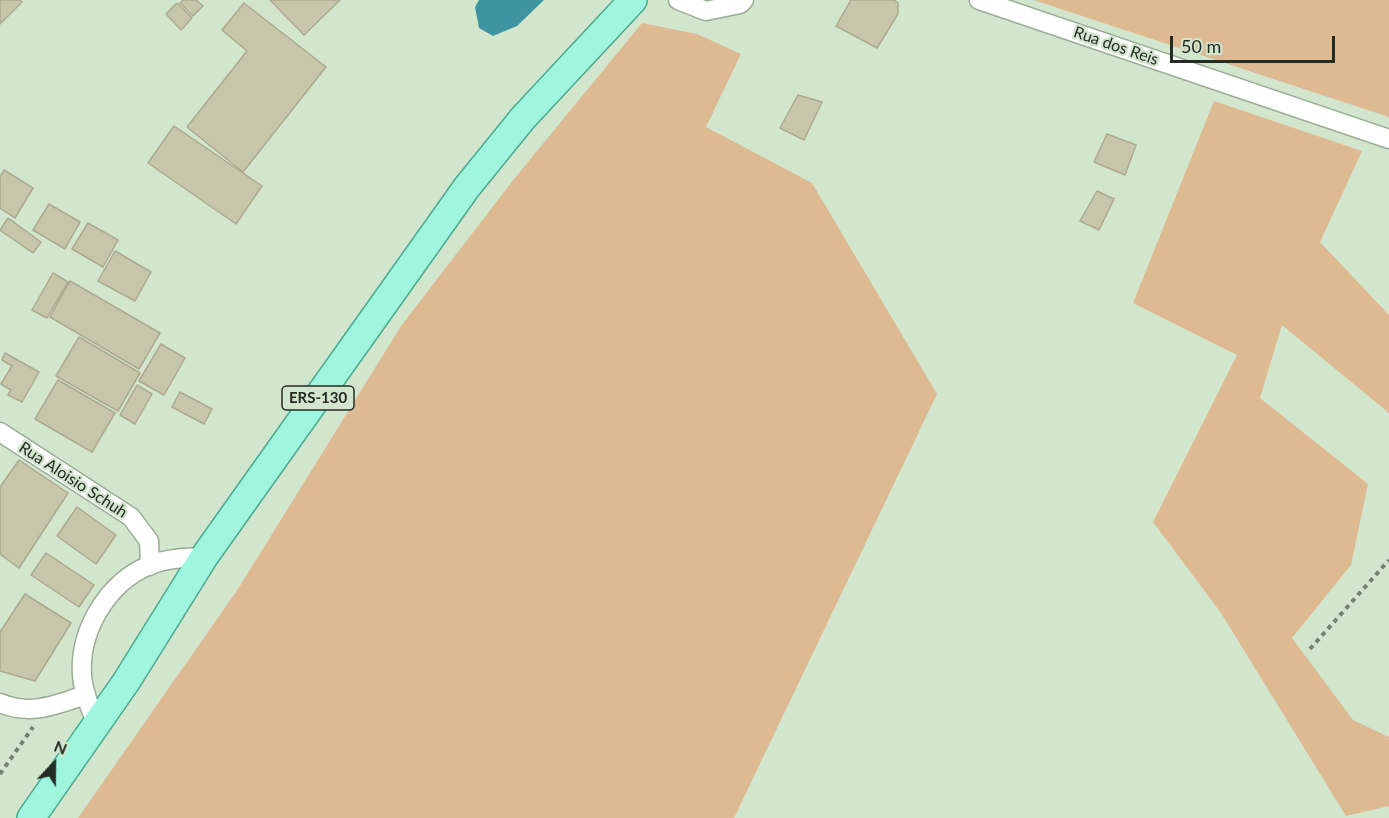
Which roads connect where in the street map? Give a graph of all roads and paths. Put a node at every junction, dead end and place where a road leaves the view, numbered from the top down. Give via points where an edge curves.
1 (633, 0) edge
2 (678, 0) edge
3 (744, 0) edge
4 (979, 0) edge
5 (1389, 139) edge
6 (0, 432) edge
7 (204, 557) junction
8 (1389, 560) edge
9 (150, 566) junction
10 (1310, 649) dead end
11 (85, 695) junction
12 (0, 703) edge
13 (45, 709) junction
14 (96, 723) junction
15 (0, 774) edge
16 (31, 818) edge

1 - 7 main road, ERS-130 via 523,118 467,187
2 - 3 street via 706,11
4 - 5 street, Rua dos Reis
6 - 9 street, Rua Aloisio Schuh via 131,517 149,540
7 - 9 street via 177,558
7 - 14 main road, ERS-130
8 - 10 path
9 - 11 street via 129,577 97,612 83,654
11 - 13 street
11 - 14 street
12 - 13 street
13 - 15 path
14 - 16 main road, ERS-130

